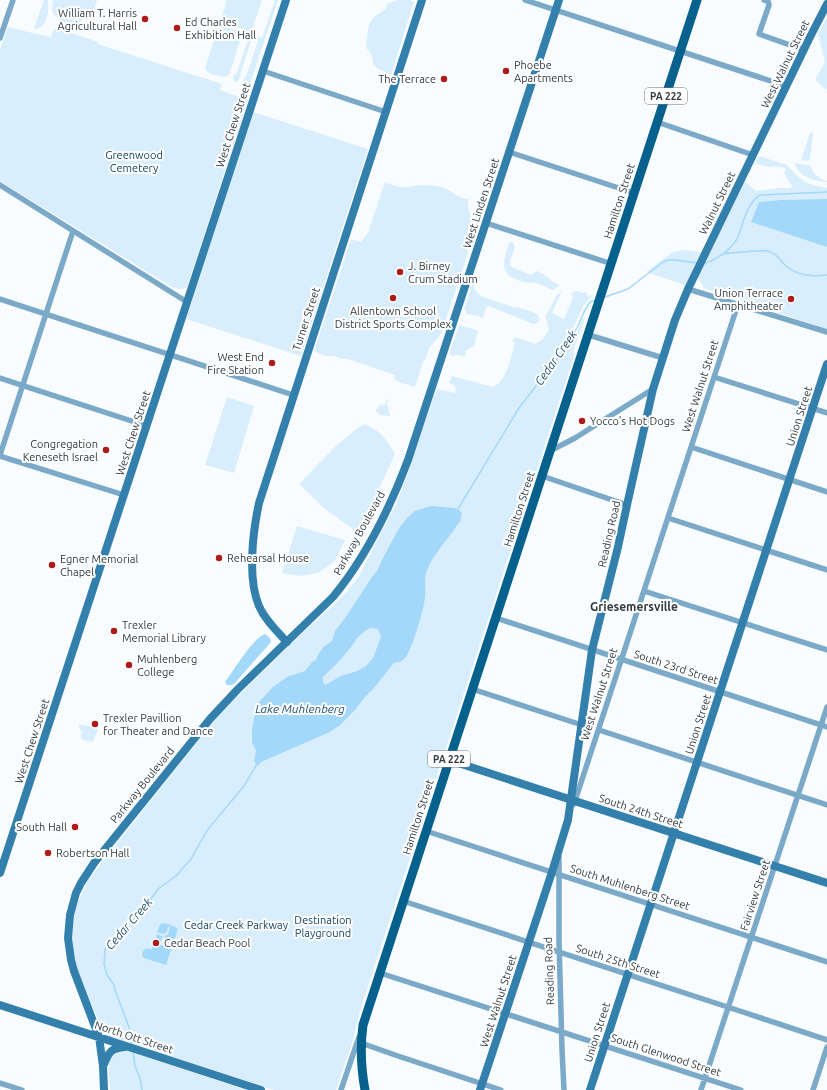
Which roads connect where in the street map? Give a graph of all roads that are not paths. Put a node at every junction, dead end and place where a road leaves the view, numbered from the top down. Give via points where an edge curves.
1 (12, 0) edge
2 (286, 0) edge
3 (422, 0) edge
4 (525, 0) edge
5 (559, 0) edge
6 (697, 0) edge
7 (766, 1) edge
8 (827, 4) edge
9 (556, 10) junction
10 (0, 38) edge
11 (804, 50) junction
12 (680, 51) junction
13 (263, 71) junction
14 (786, 86) junction
15 (386, 112) junction
16 (657, 122) junction
17 (509, 152) junction
18 (753, 155) junction
19 (0, 185) edge
20 (634, 193) junction
21 (486, 223) junction
22 (73, 231) junction
23 (701, 261) joint
24 (612, 264) junction
25 (688, 289) junction
26 (0, 299) edge
27 (187, 302) junction
28 (738, 304) junction
29 (46, 314) junction
30 (827, 332) edge
31 (589, 335) junction
32 (170, 355) junction
33 (663, 358) junction
34 (827, 364) edge
35 (714, 377) junction
36 (0, 378) edge
37 (23, 386) junction
38 (654, 390) junction
39 (293, 395) junction
40 (813, 408) junction
41 (827, 413) edge
42 (146, 426) junction
43 (417, 436) joint
44 (691, 447) junction
45 (550, 452) junction
46 (0, 455) edge
47 (542, 476) junction
48 (789, 479) junction
49 (827, 492) edge
50 (124, 495) junction
51 (627, 505) junction
52 (668, 518) junction
53 (766, 550) junction
54 (827, 570) edge
55 (644, 591) junction
56 (496, 618) junction
57 (743, 622) junction
58 (287, 642) junction
59 (592, 650) junction
60 (827, 650) edge
61 (622, 660) junction
62 (472, 689) junction
63 (720, 692) junction
64 (827, 707) edge
65 (582, 725) junction
66 (824, 726) edge
67 (599, 730) junction
68 (449, 760) junction
69 (697, 762) junction
70 (798, 796) junction
71 (573, 800) junction
72 (827, 805) edge
73 (568, 820) joint
74 (426, 830) junction
75 (674, 833) junction
76 (775, 866) junction
77 (0, 873) edge
78 (555, 873) junction
79 (827, 883) edge
80 (403, 902) junction
81 (651, 904) junction
82 (752, 937) junction
83 (529, 943) junction
84 (559, 953) junction
85 (827, 962) edge
86 (380, 973) junction
87 (628, 975) junction
88 (0, 1005) edge
89 (729, 1008) junction
90 (505, 1013) junction
91 (363, 1025) junction
92 (562, 1032) junction
93 (99, 1037) junction
94 (827, 1040) edge
95 (361, 1043) junction
96 (604, 1046) junction
97 (128, 1047) junction
98 (827, 1047) edge
99 (103, 1066) junction
100 (705, 1078) junction
101 (0, 1083) edge
102 (481, 1087) edge
103 (22, 1090) edge
104 (104, 1090) edge
105 (261, 1090) edge
106 (342, 1090) edge
107 (365, 1090) edge
108 (501, 1090) edge
109 (564, 1090) edge
110 (590, 1090) edge
111 (702, 1090) edge
112 (741, 1090) edge
113 (813, 1090) edge

1 - 10 street
2 - 13 street, West Chew Street
3 - 15 street, Turner Street
4 - 9 street
5 - 9 street, West Linden Street
6 - 12 main road, Hamilton Street / PA 222
7 - 11 street via 769,6 759,34
8 - 11 street, West Walnut Street
9 - 12 street
9 - 17 street, West Linden Street
11 - 14 street, West Walnut Street
12 - 14 street
12 - 16 main road, Hamilton Street / PA 222
13 - 15 street
13 - 27 street, West Chew Street
14 - 18 street, West Walnut Street
15 - 39 street, Turner Street
16 - 18 street
16 - 20 main road, Hamilton Street / PA 222
17 - 20 street
17 - 21 street, West Linden Street
18 - 23 street, Walnut Street
19 - 22 street
20 - 24 main road, Hamilton Street / PA 222
21 - 24 street
21 - 43 street, West Linden Street
22 - 27 street
22 - 29 street
23 - 25 street, Reading Road
24 - 31 main road, Hamilton Street / PA 222
25 - 28 street
25 - 33 street, Reading Road via 675,318
26 - 29 street
27 - 32 street, West Chew Street
28 - 30 street
28 - 35 street, West Walnut Street
29 - 32 street
29 - 37 street
31 - 33 street
31 - 45 main road, Hamilton Street / PA 222
32 - 39 street
32 - 42 street, West Chew Street
33 - 38 street, Reading Road
34 - 40 street, Union Street
35 - 40 street
35 - 44 street, West Walnut Street
36 - 37 street
37 - 42 street
37 - 46 street
38 - 45 street
38 - 51 street, Reading Road
39 - 58 street, Turner Street via 259,503 252,550 259,606
40 - 41 street
40 - 48 street, Union Street
42 - 50 street, West Chew Street
43 - 58 street, Parkway Boulevard via 391,502 356,565 333,597
44 - 48 street
44 - 52 street, West Walnut Street
45 - 47 main road, Hamilton Street / PA 222
46 - 50 street
47 - 51 street
47 - 56 main road, Hamilton Street / PA 222
48 - 49 street
48 - 53 street, Union Street
50 - 77 street, West Chew Street
51 - 59 street, Reading Road
52 - 53 street
52 - 55 street, West Walnut Street
53 - 54 street
53 - 57 street, Union Street
55 - 57 street
55 - 61 street, West Walnut Street
56 - 59 street, South 23rd Street
56 - 62 main road, Hamilton Street / PA 222
57 - 60 street
57 - 63 street, Union Street
58 - 93 street, Parkway Boulevard via 210,719 94,863 81,883 72,904 68,949
59 - 61 street, South 23rd Street
59 - 65 street, Reading Road
61 - 63 street, South 23rd Street
61 - 67 street, West Walnut Street
62 - 65 street
62 - 68 main road, Hamilton Street / PA 222
63 - 66 street, South 23rd Street
63 - 69 street, Union Street
64 - 66 street, Fairview Street
65 - 71 street, Reading Road
66 - 70 street, Fairview Street
67 - 69 street
67 - 71 street, West Walnut Street
68 - 71 street, South 24th Street
68 - 74 main road, Hamilton Street / PA 222
69 - 70 street
69 - 75 street, Union Street
70 - 72 street
70 - 76 street, Fairview Street
71 - 73 street, Reading Road
71 - 75 street, South 24th Street
73 - 78 street, West Walnut Street
74 - 78 street, South Muhlenberg Street
74 - 80 main road, Hamilton Street / PA 222
75 - 76 street, South 24th Street
75 - 81 street, Union Street
76 - 79 street, South 24th Street
76 - 82 street, Fairview Street
78 - 81 street, South Muhlenberg Street
78 - 83 street, West Walnut Street
78 - 84 street, Reading Road
80 - 83 street, South 25th Street
80 - 86 main road, Hamilton Street / PA 222
81 - 82 street, South Muhlenberg Street
81 - 87 street, Union Street
82 - 85 street, South Muhlenberg Street
82 - 89 street, Fairview Street
83 - 84 street, South 25th Street
83 - 90 street, West Walnut Street
84 - 87 street, South 25th Street
84 - 92 street, Reading Road
86 - 90 street, South Glenwood Street
86 - 91 main road, Hamilton Street / PA 222
87 - 89 street, South 25th Street
87 - 96 street, Union Street
88 - 93 street, North Ott Street
89 - 94 street, South 25th Street
89 - 100 street, Fairview Street
90 - 92 street, South Glenwood Street
90 - 102 street, West Walnut Street
91 - 95 main road, Hamilton Street / PA 222
91 - 106 street, Hamilton Street
92 - 96 street, South Glenwood Street
92 - 109 street, Reading Road
93 - 97 street, North Ott Street
93 - 99 street, Parkway Boulevard
95 - 102 street
95 - 107 main road, PA 222
96 - 100 street, South Glenwood Street
96 - 110 street, Union Street
97 - 99 street via 112,1050
97 - 105 street, North Ott Street
98 - 113 street
99 - 104 street, Parkway Boulevard
100 - 111 street, Fairview Street
100 - 112 street, South Glenwood Street
101 - 103 street
102 - 108 street

